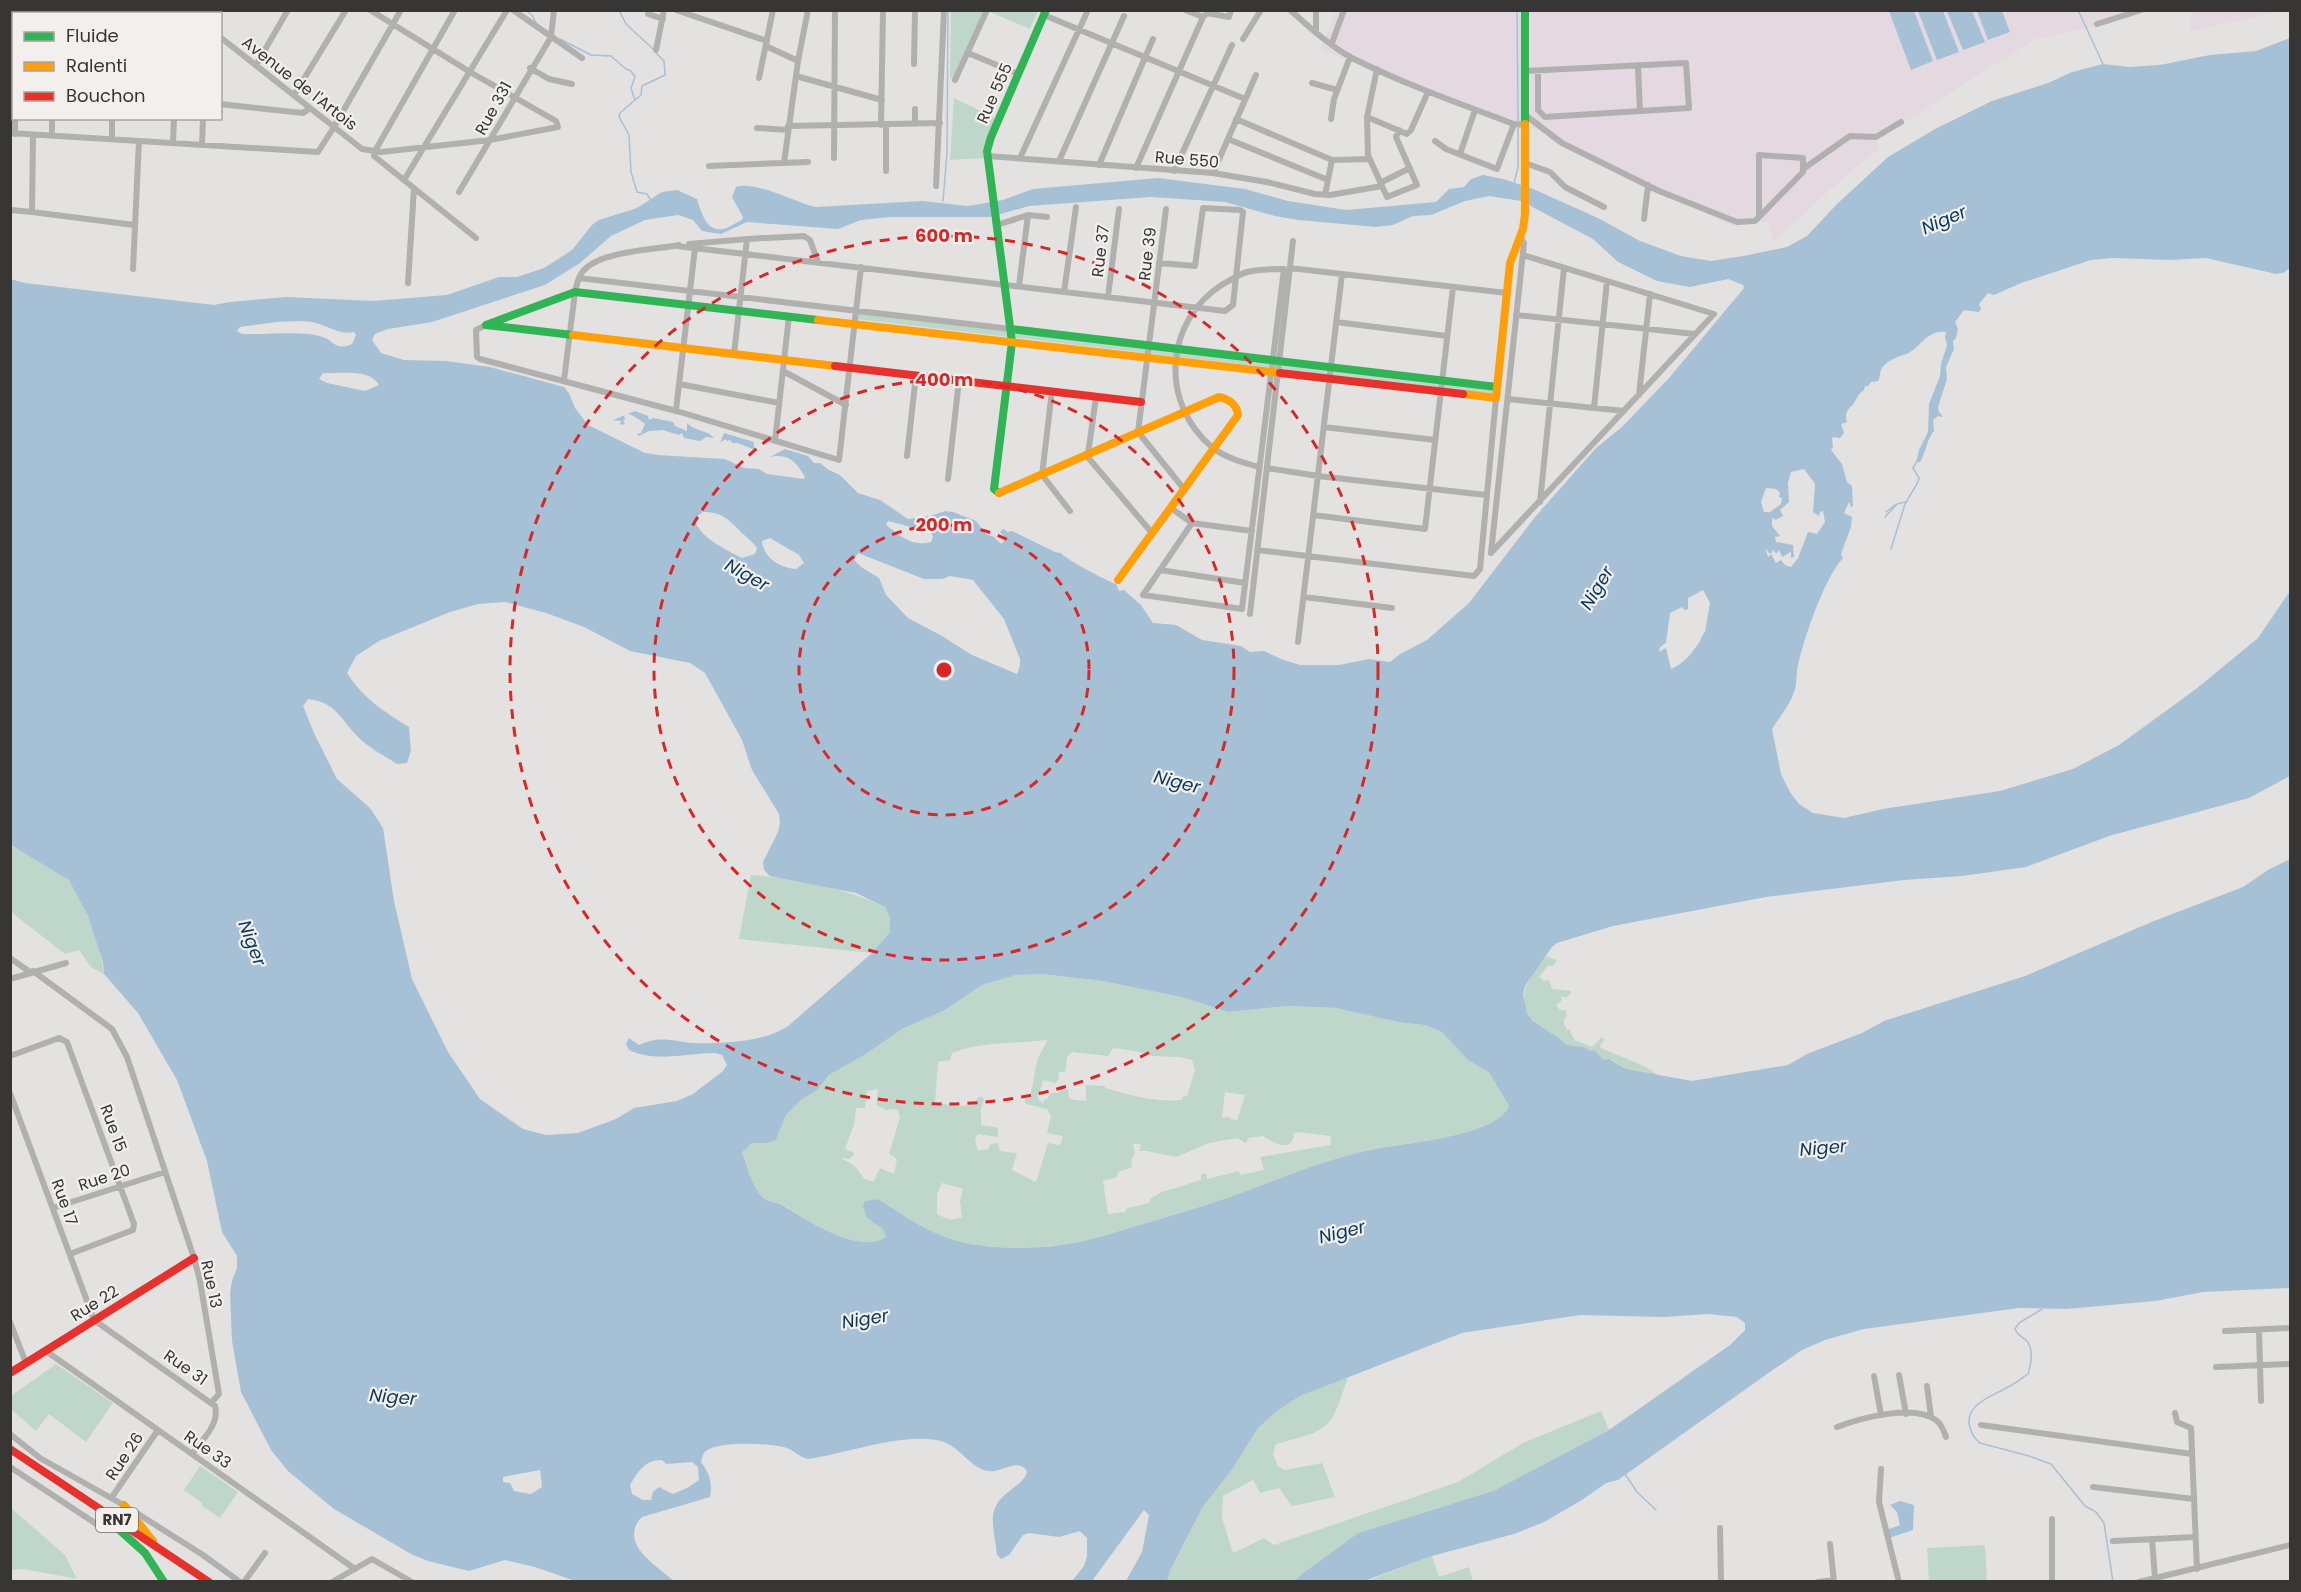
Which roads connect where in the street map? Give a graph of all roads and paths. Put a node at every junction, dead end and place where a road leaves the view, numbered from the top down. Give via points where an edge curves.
1 (288, 10) edge
2 (346, 10) edge
3 (370, 10) edge
4 (401, 10) edge
5 (455, 10) edge
6 (507, 10) edge
7 (513, 10) edge
8 (554, 10) edge
9 (664, 10) edge
10 (676, 10) edge
11 (773, 10) edge
12 (808, 10) edge
13 (835, 10) edge
14 (883, 10) edge
15 (915, 10) edge
16 (944, 10) edge
17 (987, 10) edge
18 (1088, 10) edge
19 (1185, 10) edge
20 (1231, 10) edge
21 (1261, 10) edge
22 (1290, 10) edge
23 (1316, 10) edge
24 (1344, 10) edge
25 (1525, 10) edge
26 (2141, 10) edge
27 (1045, 13) edge
28 (648, 14) dead end
29 (1206, 14) edge
30 (1124, 16) dead end
31 (663, 19) junction
32 (2097, 24) dead end
33 (393, 25) junction
34 (1079, 30) junction
35 (1316, 32) junction
36 (551, 33) junction
37 (1153, 39) dead end
38 (1243, 39) dead end
39 (222, 40) edge
40 (1332, 43) junction
41 (767, 44) junction
42 (1112, 44) junction
43 (1232, 45) dead end
44 (432, 49) junction
45 (656, 50) dead end
46 (968, 52) junction
47 (1145, 57) junction
48 (1350, 57) junction
49 (582, 58) dead end
50 (798, 61) junction
51 (914, 64) dead end
52 (256, 65) junction
53 (1638, 67) junction
54 (531, 68) junction
55 (1377, 69) junction
56 (1525, 71) junction
57 (1538, 71) junction
58 (470, 72) junction
59 (1179, 72) junction
60 (1018, 74) junction
61 (1256, 75) dead end
62 (796, 76) junction
63 (759, 78) dead end
64 (956, 80) dead end
65 (1312, 83) dead end
66 (572, 84) dead end
67 (1213, 86) junction
68 (834, 87) junction
69 (1337, 90) junction
70 (1428, 92) junction
71 (294, 95) junction
72 (514, 97) junction
73 (1245, 99) junction
74 (882, 100) junction
75 (222, 104) edge
76 (310, 108) junction
77 (915, 110) dead end
78 (1475, 110) junction
79 (1640, 111) junction
80 (1525, 115) junction
81 (1366, 117) junction
82 (1236, 119) junction
83 (1331, 119) dead end
84 (52, 120) edge
85 (112, 120) edge
86 (174, 120) edge
87 (203, 120) edge
88 (1901, 122) dead end
89 (940, 123) junction
90 (915, 124) junction
91 (1514, 124) junction
92 (884, 125) junction
93 (1525, 125) junction
94 (834, 126) junction
95 (334, 127) junction
96 (757, 128) dead end
97 (788, 128) junction
98 (1399, 130) junction
99 (13, 134) edge
100 (33, 135) junction
101 (52, 136) junction
102 (112, 139) junction
103 (1228, 139) junction
104 (490, 140) junction
105 (139, 141) junction
106 (1436, 141) dead end
107 (173, 143) junction
108 (202, 145) junction
109 (425, 147) junction
110 (375, 151) junction
111 (1460, 154) junction
112 (987, 156) junction
113 (834, 158) dead end
114 (1020, 158) junction
115 (1369, 159) junction
116 (1332, 160) junction
117 (1059, 161) junction
118 (808, 162) dead end
119 (784, 163) junction
120 (1525, 163) junction
121 (1099, 165) junction
122 (709, 166) dead end
123 (1136, 168) junction
124 (1410, 168) junction
125 (1803, 169) junction
126 (886, 171) dead end
127 (1174, 171) junction
128 (1213, 173) junction
129 (404, 180) junction
130 (1328, 180) junction
131 (1381, 185) junction
132 (1648, 185) junction
133 (936, 186) dead end
134 (414, 188) junction
135 (459, 192) dead end
136 (1325, 195) junction
137 (1076, 207) dead end
138 (1604, 207) dead end
139 (1119, 209) dead end
140 (1166, 209) dead end
141 (10, 210) edge
142 (32, 212) junction
143 (1028, 215) junction
144 (1759, 216) junction
145 (1047, 217) dead end
146 (1644, 219) dead end
147 (996, 222) junction
148 (134, 225) junction
149 (1520, 236) junction
150 (476, 238) dead end
151 (747, 239) junction
152 (1293, 240) dead end
153 (677, 246) junction
154 (695, 248) junction
155 (746, 254) junction
156 (1523, 255) junction
157 (819, 262) junction
158 (1159, 263) junction
159 (861, 267) junction
160 (1290, 267) junction
161 (1564, 268) junction
162 (133, 269) dead end
163 (1342, 274) junction
164 (1236, 277) junction
165 (579, 278) junction
166 (1607, 281) junction
167 (408, 283) dead end
168 (1005, 285) junction
169 (1018, 286) junction
170 (1453, 286) junction
171 (690, 291) junction
172 (575, 292) junction
173 (1064, 292) junction
174 (1507, 293) junction
175 (1650, 294) junction
176 (740, 297) junction
177 (1108, 297) junction
178 (1154, 302) junction
179 (688, 305) junction
180 (1196, 307) junction
181 (739, 311) junction
182 (856, 311) junction
183 (1516, 315) junction
184 (789, 316) junction
185 (1559, 320) junction
186 (1336, 322) junction
187 (855, 324) junction
188 (1603, 324) junction
189 (486, 325) junction
190 (1011, 329) junction
191 (1646, 329) junction
192 (1695, 334) junction
193 (570, 335) junction
194 (1447, 336) junction
195 (1012, 342) junction
196 (1149, 346) junction
197 (683, 347) junction
198 (1177, 349) junction
199 (734, 354) junction
200 (1147, 358) junction
201 (784, 360) junction
202 (1175, 361) junction
203 (1276, 361) junction
204 (850, 367) junction
205 (1331, 367) junction
206 (783, 371) junction
207 (1274, 372) junction
208 (916, 375) junction
209 (1329, 378) junction
210 (564, 380) junction
211 (959, 380) junction
212 (1442, 381) junction
213 (679, 384) junction
214 (1006, 386) junction
215 (1497, 387) junction
216 (1052, 391) junction
217 (1441, 391) junction
218 (1639, 394) junction
219 (1096, 397) junction
220 (1496, 398) junction
221 (1508, 399) junction
222 (1142, 402) junction
223 (779, 403) junction
224 (1550, 404) junction
225 (846, 405) junction
226 (1594, 408) junction
227 (676, 411) junction
228 (1186, 411) junction
229 (1624, 411) junction
230 (1324, 427) junction
231 (1138, 432) junction
232 (1435, 440) junction
233 (775, 441) junction
234 (1214, 448) junction
235 (1087, 454) junction
236 (907, 456) dead end
237 (1263, 468) junction
238 (1042, 475) junction
239 (1318, 476) junction
240 (948, 479) dead end
241 (1430, 488) junction
242 (1184, 489) junction
243 (1486, 495) junction
244 (1540, 502) junction
245 (1171, 508) junction
246 (1070, 511) dead end
247 (1313, 515) junction
248 (1192, 523) junction
249 (1252, 531) junction
250 (1152, 533) junction
251 (1257, 550) junction
252 (1308, 557) junction
253 (1160, 570) junction
254 (1118, 580) dead end
255 (1245, 583) junction
256 (1304, 597) junction
257 (1392, 608) dead end
258 (1250, 614) dead end
259 (1298, 642) dead end
260 (10, 957) edge
261 (66, 963) dead end
262 (32, 971) junction
263 (10, 979) edge
264 (10, 1056) edge
265 (10, 1093) edge
266 (18, 1114) junction
267 (10, 1117) edge
268 (165, 1172) junction
269 (121, 1185) junction
270 (53, 1208) junction
271 (70, 1254) junction
272 (194, 1258) junction
273 (94, 1320) junction
274 (10, 1322) edge
275 (2290, 1328) edge
276 (2259, 1330) junction
277 (2224, 1332) dead end
278 (46, 1351) junction
279 (27, 1363) junction
280 (2290, 1364) edge
281 (2260, 1365) junction
282 (2216, 1367) dead end
283 (10, 1373) edge
284 (1899, 1375) dead end
285 (1874, 1376) dead end
286 (1927, 1386) dead end
287 (2261, 1401) dead end
288 (212, 1402) junction
289 (2175, 1413) dead end
290 (1906, 1414) junction
291 (1881, 1415) junction
292 (1931, 1417) junction
293 (1981, 1425) dead end
294 (1837, 1427) dead end
295 (158, 1430) junction
296 (10, 1434) edge
297 (1946, 1437) dead end
298 (10, 1449) edge
299 (192, 1454) junction
300 (2192, 1454) junction
301 (10, 1457) edge
302 (10, 1467) edge
303 (1881, 1469) dead end
304 (2093, 1487) dead end
305 (112, 1497) junction
306 (2194, 1499) junction
307 (124, 1505) junction
308 (2052, 1519) dead end
309 (104, 1528) joint
310 (1720, 1528) dead end
311 (2195, 1537) junction
312 (2152, 1539) junction
313 (133, 1541) junction
314 (2113, 1541) dead end
315 (1830, 1544) dead end
316 (2290, 1545) edge
317 (156, 1546) junction
318 (265, 1553) dead end
319 (355, 1569) junction
320 (2197, 1569) junction
321 (2156, 1578) junction
322 (164, 1581) edge
323 (209, 1581) edge
324 (242, 1581) edge
325 (332, 1581) edge
326 (412, 1581) edge
327 (1721, 1581) edge
328 (1818, 1581) edge
329 (1834, 1581) edge
330 (1899, 1581) edge
331 (2052, 1581) edge
332 (2139, 1581) edge

1 - 52 street
2 - 71 street
3 - 33 street
4 - 33 street
5 - 44 street
6 - 58 street
7 - 36 street
8 - 36 street
9 - 31 street
10 - 41 street
11 - 41 street
12 - 50 street
13 - 68 street
14 - 74 street
15 - 51 street
16 - 89 street
17 - 46 street
18 - 34 street
19 - 29 street
20 - 29 street via 1229,17
21 - 38 street
22 - 35 street
23 - 35 street
24 - 40 street
25 - 56 main road
26 - 32 street
27 - 34 street
27 - 60 main road, Rue 555
28 - 31 street
29 - 59 street
30 - 42 street
31 - 45 street
33 - 44 street
33 - 95 street
34 - 42 street
34 - 114 street
35 - 40 street
36 - 49 street
36 - 54 street, Rue 331
37 - 47 street
39 - 52 street, Avenue de l'Artois
40 - 48 street
41 - 50 street
41 - 63 street
42 - 47 street
42 - 117 street
43 - 67 street
44 - 58 street
44 - 110 street
46 - 60 street
46 - 64 street
47 - 59 street
47 - 121 street
48 - 55 street
48 - 69 street
50 - 62 street
52 - 71 street, Avenue de l'Artois
53 - 57 street
53 - 79 street
53 - 79 street via 1686,63 1689,108
54 - 66 street via 549,79
54 - 72 street, Rue 331
55 - 70 street
55 - 81 street
56 - 57 street
56 - 80 main road
57 - 79 street via 1538,110 1545,117
58 - 72 street
58 - 109 street
59 - 67 street
59 - 123 street
60 - 112 main road, Rue 555
61 - 73 street
62 - 68 street
62 - 97 street
65 - 69 street
67 - 73 street
67 - 127 street
68 - 74 street
68 - 94 street
69 - 83 street
70 - 78 street
70 - 98 street via 1411,130 1407,134
71 - 76 street, Avenue de l'Artois
72 - 104 street, Rue 331
72 - 104 street via 556,121 558,127
73 - 82 street
74 - 92 street
75 - 76 street via 303,113
76 - 95 street, Avenue de l'Artois
77 - 90 street
78 - 91 street
78 - 111 street
80 - 93 main road
80 - 132 street via 1562,143
81 - 98 street
81 - 115 street
82 - 103 street
82 - 116 street
84 - 101 street
85 - 102 street
86 - 107 street
87 - 108 street
88 - 125 street via 1876,137 1850,136
89 - 90 street
89 - 133 street
90 - 92 street
91 - 93 street
91 - 111 street via 1497,168
92 - 94 street
92 - 126 street
93 - 120 main road
94 - 97 street
94 - 113 street
95 - 108 street via 318,152
95 - 110 street, Avenue de l'Artois via 362,149
96 - 97 street
97 - 119 street
98 - 124 street via 1396,137
99 - 100 street
100 - 101 street
100 - 142 street
101 - 102 street
102 - 105 street
103 - 128 street
103 - 130 street
104 - 109 street
104 - 135 street, Rue 331
105 - 107 street
105 - 148 street
106 - 111 street
107 - 108 street
109 - 110 street
109 - 129 street
110 - 129 street via 374,156
112 - 114 street, Rue 550
112 - 147 main road, Rue 555
114 - 117 street, Rue 550
115 - 116 street
115 - 131 street
116 - 130 street
117 - 121 street, Rue 550
118 - 119 street
119 - 122 street
120 - 138 street via 1550,172 1565,188
120 - 149 main road via 1525,214
121 - 123 street, Rue 550
123 - 127 street, Rue 550
124 - 131 street
124 - 131 street via 1418,185 1387,197
125 - 144 street
125 - 144 street via 1803,158 1760,155
127 - 128 street, Rue 550
128 - 136 street, Rue 550
129 - 134 street
130 - 136 street
131 - 136 street, Rue 550
132 - 144 street via 1737,222 1755,221
132 - 146 street
134 - 150 street
134 - 167 street
137 - 173 street
139 - 177 street, Rue 37
140 - 158 street, Rue 39
141 - 142 street
142 - 148 street
143 - 145 street
143 - 147 street
143 - 169 street
147 - 168 main road, Rue 555
148 - 162 street
149 - 156 street
149 - 174 main road via 1510,263
151 - 153 street
151 - 155 street
151 - 157 street via 807,237
152 - 160 street
153 - 154 street
153 - 165 street via 608,257 584,269
154 - 155 street
154 - 171 street
155 - 157 street
155 - 176 street
156 - 161 street
156 - 183 street
157 - 159 street
158 - 164 street via 1195,266 1203,208 1240,210 1243,212
158 - 178 street, Rue 39
159 - 168 street
159 - 182 street
160 - 163 street
160 - 203 street
161 - 166 street
161 - 185 street
163 - 170 street
163 - 186 street
164 - 180 street
164 - 180 street via 1233,305 1225,311
164 - 203 street via 1245,272 1284,269
165 - 171 street
165 - 172 street
166 - 175 street
166 - 188 street
168 - 169 street
168 - 190 main road, Rue 555
169 - 173 street
170 - 174 street
170 - 194 street
171 - 176 street
171 - 179 street
172 - 179 main road
172 - 189 main road
172 - 193 street
173 - 177 street
174 - 215 main road
175 - 191 street
175 - 192 street via 1714,314
176 - 181 street
176 - 182 street
177 - 178 street
178 - 180 street
178 - 196 street, Rue 39
179 - 181 main road
179 - 197 street
180 - 198 street
181 - 184 main road
181 - 199 street
182 - 187 street
182 - 190 street
183 - 185 street
183 - 221 street
184 - 187 main road
184 - 201 street
185 - 188 street
185 - 224 street
186 - 194 street
186 - 205 street
187 - 195 main road
187 - 204 street
188 - 191 street
188 - 226 street
189 - 193 main road
189 - 210 street via 476,330 478,358
190 - 195 main road, Rue 555
190 - 196 main road
191 - 192 street
191 - 218 street
192 - 218 street
193 - 197 main road
193 - 210 street
194 - 212 street
195 - 200 main road
195 - 214 main road, Rue 555
196 - 198 main road
196 - 200 street, Rue 39
197 - 199 main road
197 - 213 street
198 - 202 street
198 - 203 main road
199 - 201 main road
200 - 202 main road
200 - 222 street, Rue 39
201 - 204 main road
201 - 206 street
202 - 207 main road
202 - 228 street
203 - 205 main road
203 - 207 street
204 - 208 main road
204 - 225 street
205 - 209 street
205 - 212 main road
206 - 223 street
206 - 225 street
207 - 209 main road
207 - 237 street
208 - 211 main road
208 - 236 street
209 - 217 main road
209 - 230 street
210 - 227 street
211 - 214 main road
211 - 240 street
212 - 215 main road
212 - 217 street
213 - 223 street
213 - 227 street
214 - 216 main road
214 - 238 main road, Rue 555 via 994,489 1002,493
215 - 220 main road
216 - 219 main road
216 - 238 street
217 - 220 main road
217 - 232 street
218 - 229 street
219 - 222 main road
219 - 235 street
220 - 243 street
221 - 224 street
221 - 244 street via 1491,553
222 - 231 street, Rue 39
223 - 233 street
224 - 226 street
224 - 244 street
225 - 233 street via 839,460
226 - 229 street
227 - 233 street
228 - 231 main road
228 - 234 street
228 - 234 main road via 1219,397 1238,408 1238,415
229 - 244 street
230 - 232 street
230 - 239 street
231 - 235 main road
231 - 242 street
232 - 241 street
234 - 237 street
234 - 242 main road
235 - 238 main road
235 - 250 street
237 - 239 street
237 - 249 street
237 - 251 street
238 - 246 street
239 - 241 street
239 - 247 street
241 - 243 street
241 - 247 street via 1425,529
242 - 245 main road
243 - 252 street via 1480,569 1474,576
245 - 248 street
245 - 250 main road
247 - 252 street
248 - 249 street
248 - 253 street
249 - 255 street
250 - 254 main road
251 - 252 street
251 - 258 street
252 - 256 street
253 - 255 street
253 - 255 street via 1143,594 1242,609
256 - 257 street
256 - 259 street
260 - 262 street, Rue 13
261 - 262 street
262 - 263 street
262 - 268 street, Rue 13 via 112,1029 127,1058
264 - 269 street, Rue 15 via 59,1038 67,1042
265 - 266 street, Rue 17
266 - 267 street
266 - 270 street, Rue 17
268 - 269 street, Rue 20
268 - 272 street, Rue 13
269 - 270 street, Rue 20
269 - 271 street, Rue 15 via 134,1224 132,1230
270 - 271 street, Rue 17
271 - 273 street, Rue 17
272 - 273 main road, Rue 22
272 - 288 street, Rue 13 via 219,1394
273 - 278 main road, Rue 22
273 - 288 street, Rue 31
274 - 279 street
275 - 276 street
276 - 277 street
276 - 281 street
278 - 279 main road, Rue 22
278 - 295 street, Rue 33
279 - 283 main road, Rue 22
280 - 281 street
281 - 282 street
281 - 287 street
284 - 290 street
285 - 291 street
286 - 292 street
288 - 299 street, Rue 31 via 216,1411 214,1424
289 - 300 street via 2177,1422 2191,1428
290 - 291 street
290 - 292 street
291 - 294 street
292 - 297 street via 1941,1424
293 - 300 street
295 - 299 street, Rue 33
295 - 305 street, Rue 26
296 - 305 street via 40,1458
298 - 317 main road, RN7
299 - 319 street, Rue 33
300 - 306 street
301 - 313 main road, RN7
302 - 309 street
303 - 330 street via 1879,1502
304 - 306 street
305 - 307 street
306 - 311 street
307 - 317 main road
307 - 324 street
308 - 331 street
309 - 313 main road
310 - 327 street
311 - 312 street
311 - 320 street
312 - 314 street
312 - 321 street
313 - 322 main road, RN7
315 - 329 street
316 - 320 street
317 - 323 main road, RN7
318 - 324 street
319 - 325 street
319 - 326 street via 372,1558
320 - 321 street
321 - 332 street
328 - 329 street

